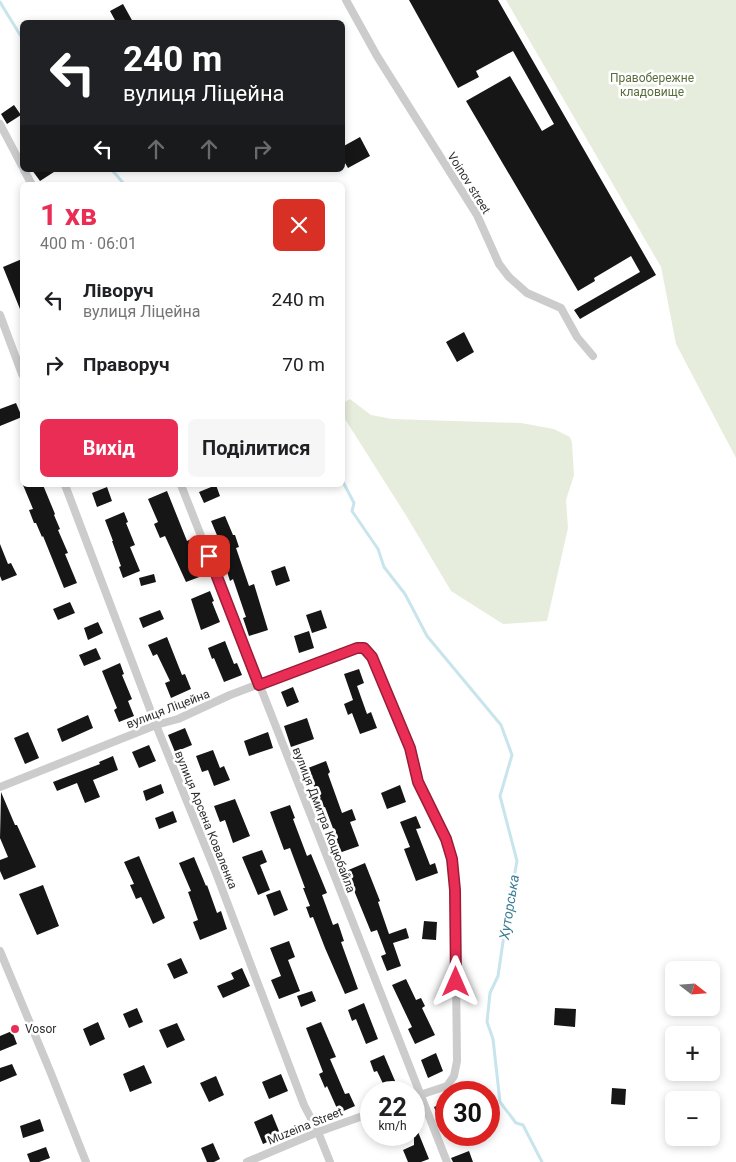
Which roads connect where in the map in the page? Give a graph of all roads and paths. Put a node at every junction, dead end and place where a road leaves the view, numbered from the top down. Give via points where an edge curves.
1 (346, 0) edge
2 (0, 124) edge
3 (20, 162) edge
4 (0, 315) edge
5 (592, 356) dead end
6 (20, 369) edge
7 (66, 487) edge
8 (182, 487) edge
9 (259, 685) junction
10 (156, 725) junction
11 (0, 787) edge
12 (0, 951) edge
13 (411, 1081) edge
14 (425, 1093) edge
15 (425, 1114) edge
16 (360, 1117) edge
17 (318, 1132) junction
18 (86, 1162) edge
19 (247, 1162) edge
20 (330, 1162) edge
21 (447, 1162) edge

1 - 5 street, Voinov street via 476,215 500,264 528,294 561,308
2 - 3 street
4 - 6 street
7 - 10 street, вулиця Арсена Коваленка
8 - 9 street, вулиця Дмитра Коцюбайла
9 - 10 street, вулиця Ліцейна
9 - 13 street, вулиця Дмитра Коцюбайла
9 - 14 street, вулиця Ліцейна via 362,647 372,657 410,748 418,782 446,839 455,890 457,1069 447,1086
10 - 11 street, вулиця Ліцейна
10 - 17 street, вулиця Арсена Коваленка via 304,1105
12 - 18 street
15 - 21 street, вулиця Дмитра Коцюбайла
16 - 17 street, Muzeina Street
17 - 19 street, Muzeina Street
17 - 20 street, вулиця Арсена Коваленка

